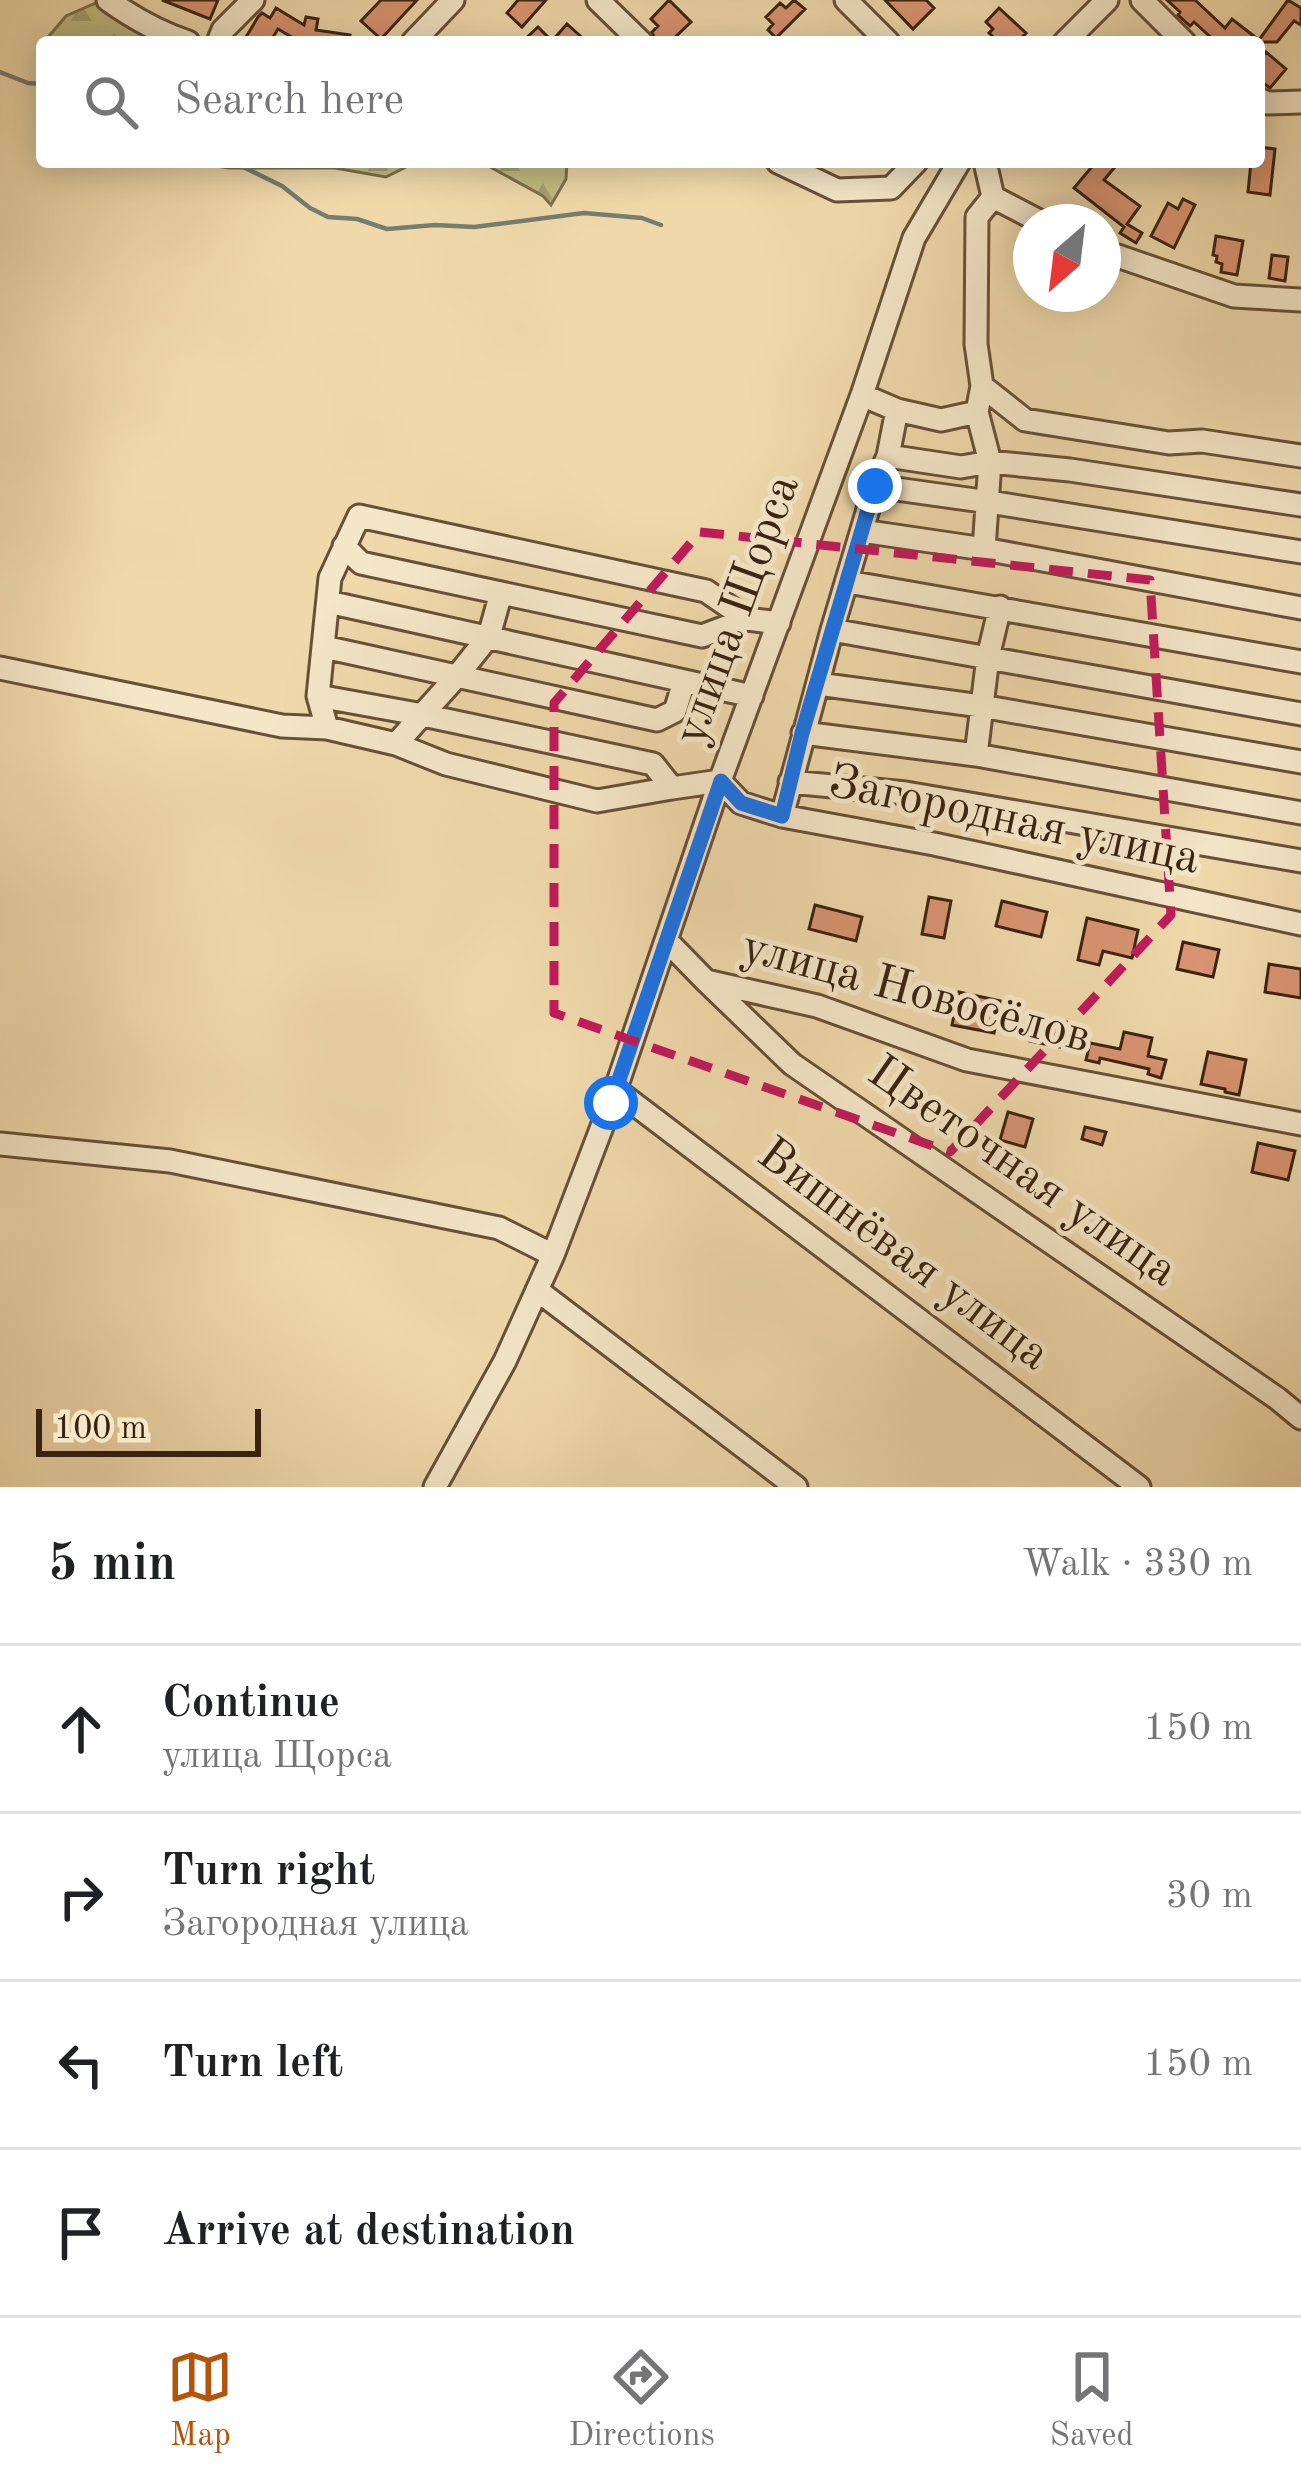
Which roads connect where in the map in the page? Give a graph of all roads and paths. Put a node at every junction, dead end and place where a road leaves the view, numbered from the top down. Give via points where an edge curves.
1 (110, 0) edge
2 (254, 0) edge
3 (453, 0) edge
4 (598, 0) edge
5 (846, 0) edge
6 (1107, 0) edge
7 (1142, 0) edge
8 (168, 36) edge
9 (220, 36) edge
10 (419, 36) edge
11 (635, 36) edge
12 (882, 36) edge
13 (1071, 36) edge
14 (1178, 36) edge
15 (1301, 102) edge
16 (1265, 103) edge
17 (791, 168) edge
18 (910, 168) edge
19 (955, 168) edge
20 (987, 168) edge
21 (994, 197) junction
22 (1013, 207) edge
23 (1121, 257) edge
24 (1301, 300) edge
25 (982, 386) junction
26 (862, 395) junction
27 (897, 410) junction
28 (977, 412) junction
29 (1169, 443) junction
30 (888, 456) junction
31 (1301, 456) edge
32 (990, 462) junction
33 (1173, 485) junction
34 (875, 486) junction
35 (989, 502) junction
36 (1301, 505) edge
37 (862, 531) junction
38 (344, 546) junction
39 (984, 549) junction
40 (1301, 552) edge
41 (848, 583) junction
42 (501, 593) junction
43 (328, 602) junction
44 (1000, 608) junction
45 (1301, 608) edge
46 (747, 619) junction
47 (779, 623) junction
48 (832, 630) junction
49 (488, 636) junction
50 (324, 647) junction
51 (988, 657) junction
52 (1301, 662) edge
53 (0, 668) edge
54 (457, 676) junction
55 (684, 682) junction
56 (818, 684) junction
57 (319, 696) junction
58 (752, 696) junction
59 (981, 706) junction
60 (1301, 713) edge
61 (423, 715) junction
62 (327, 728) junction
63 (802, 733) junction
64 (396, 744) junction
65 (976, 755) junction
66 (1301, 762) edge
67 (721, 781) junction
68 (790, 782) junction
69 (672, 788) junction
70 (1301, 813) edge
71 (782, 816) junction
72 (1301, 861) edge
73 (1301, 924) edge
74 (667, 941) junction
75 (706, 981) junction
76 (616, 1090) junction
77 (1301, 1124) edge
78 (0, 1144) edge
79 (553, 1255) junction
80 (537, 1290) junction
81 (1301, 1395) edge
82 (1278, 1400) junction
83 (1301, 1418) edge
84 (444, 1484) edge
85 (796, 1487) edge
86 (1138, 1487) edge

1 - 8 street
2 - 9 street
3 - 10 street
4 - 11 street
5 - 12 street
6 - 13 street
7 - 14 street
15 - 16 street
17 - 18 street via 837,190 892,188
19 - 26 street, улица Щорса via 914,238
20 - 21 street
21 - 22 street
21 - 25 street via 976,217
23 - 24 street via 1234,296
25 - 28 street
25 - 29 street via 1024,420
26 - 27 street
26 - 47 street, улица Щорса
27 - 28 street via 941,420
27 - 30 street
28 - 32 street
29 - 31 street
29 - 33 street
30 - 32 street via 961,467
30 - 34 street
32 - 33 street
32 - 35 street
33 - 36 street
34 - 35 street
34 - 37 street
35 - 39 street
35 - 40 street
37 - 39 street
37 - 41 street
38 - 42 street via 361,563
38 - 43 street
38 - 46 street via 359,516 706,591
39 - 45 street
41 - 44 street
41 - 48 street
42 - 46 street via 702,636
42 - 49 street
43 - 49 street
43 - 50 street
44 - 51 street
44 - 52 street
46 - 47 street
47 - 58 street, улица Щорса
48 - 51 street
48 - 56 street
49 - 54 street
49 - 55 street
50 - 54 street
50 - 57 street
51 - 59 street
51 - 60 street
53 - 62 street via 281,726
54 - 55 street via 657,720 675,711
54 - 61 street
55 - 58 street
56 - 59 street
56 - 63 street
57 - 61 street
57 - 62 street
58 - 67 street, улица Щорса
59 - 65 street
59 - 66 street
61 - 64 street
61 - 69 street via 653,764
62 - 64 street
63 - 65 street
63 - 68 street
64 - 69 street via 597,801
65 - 70 street
67 - 69 street
67 - 71 street, Загородная улица via 741,803
67 - 74 street, улица Щорса
68 - 71 street
68 - 72 street via 906,793
71 - 73 street, Загородная улица
74 - 75 street, улица Новосёлов
74 - 76 street, улица Щорса
75 - 77 street, улица Новосёлов via 817,1006 967,1060
75 - 82 street, Цветочная улица via 791,1064
76 - 79 street, улица Щорса
76 - 86 street, Вишнёвая улица
78 - 79 street via 170,1161 499,1228
79 - 80 street, улица Щорса
80 - 84 street, улица Щорса
80 - 85 street
81 - 82 street
82 - 83 street, Цветочная улица

